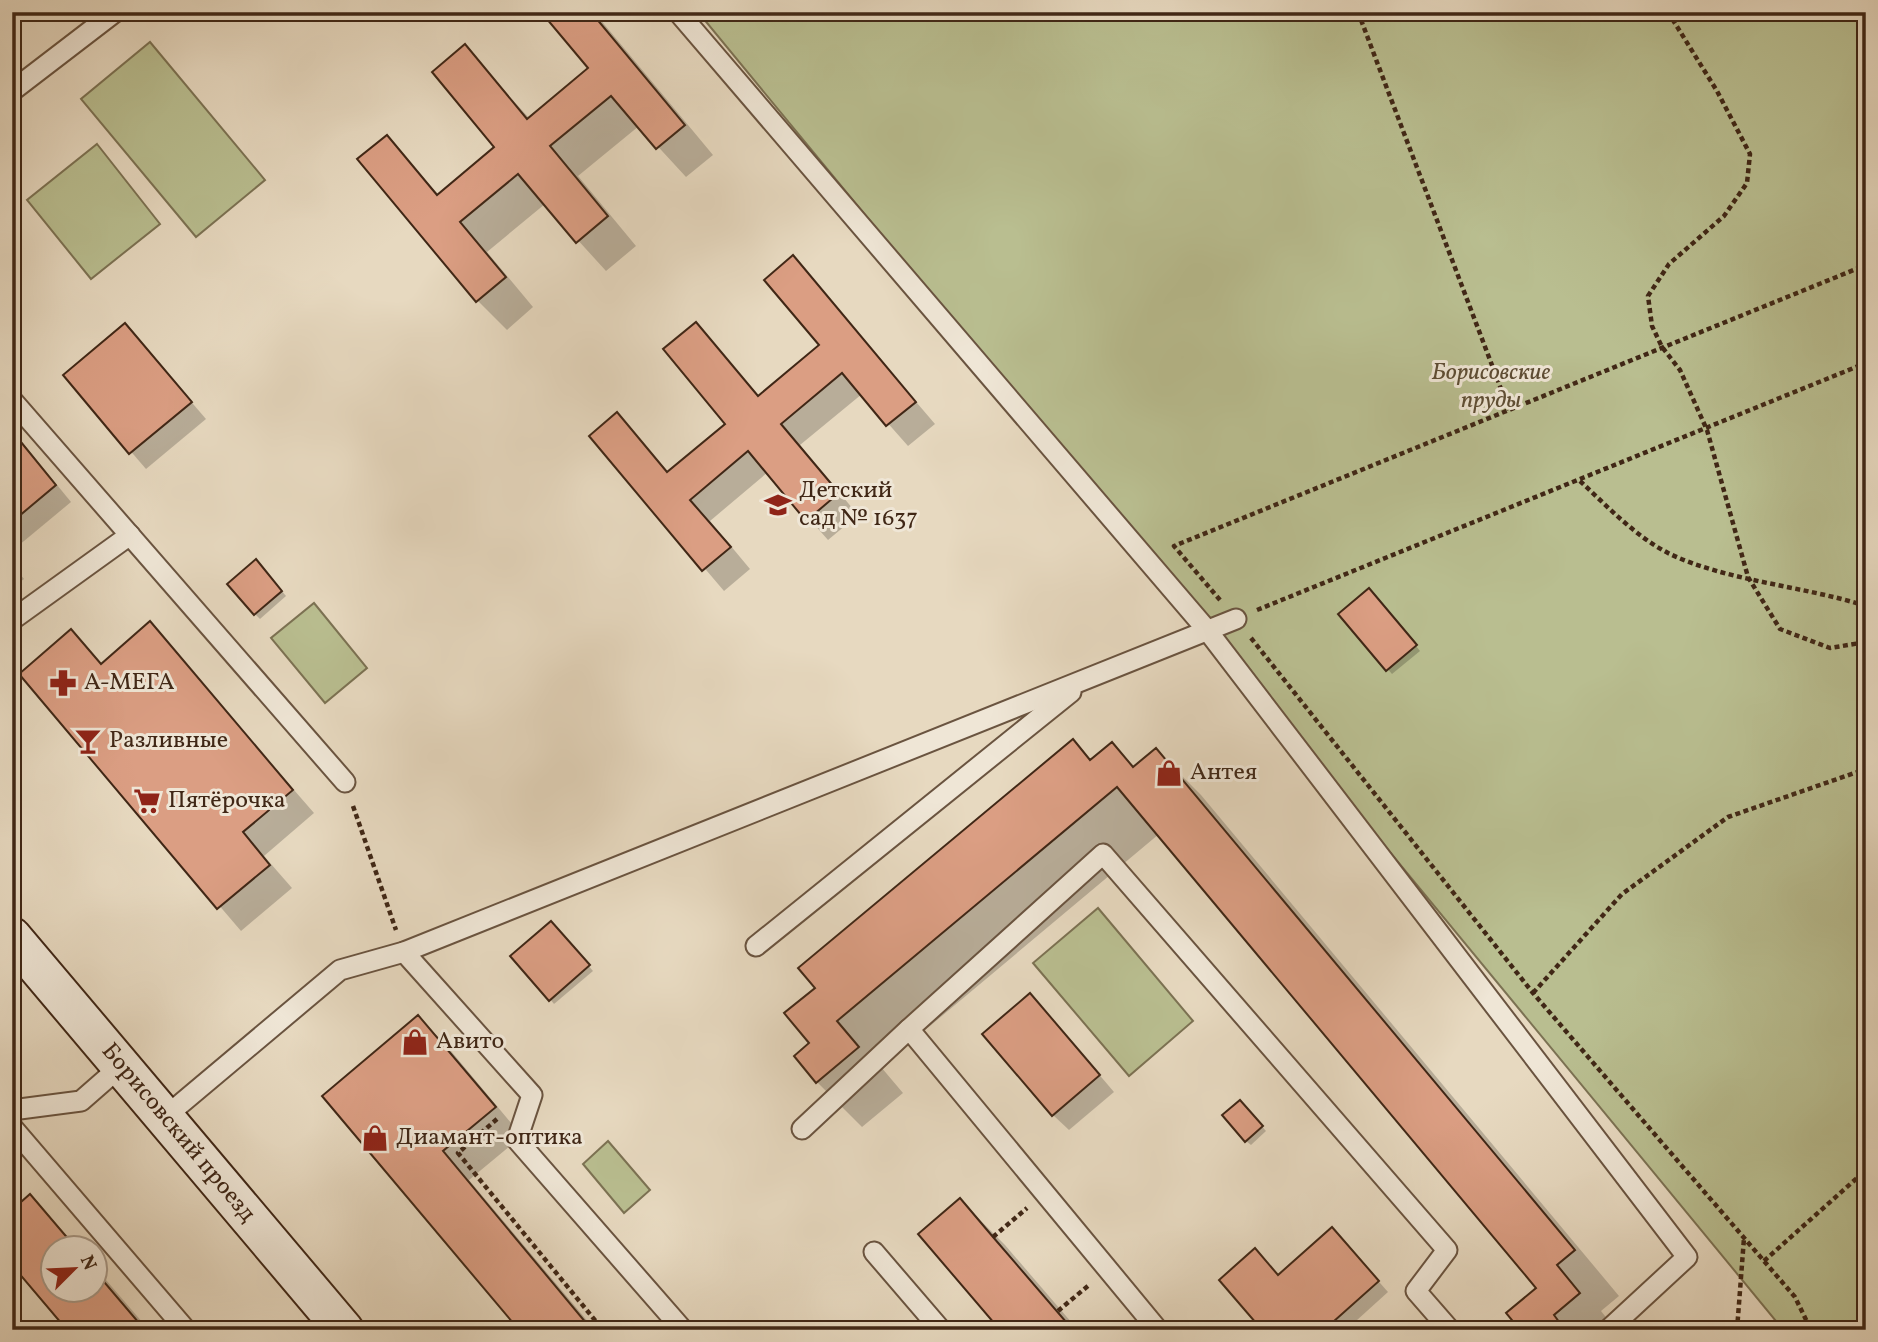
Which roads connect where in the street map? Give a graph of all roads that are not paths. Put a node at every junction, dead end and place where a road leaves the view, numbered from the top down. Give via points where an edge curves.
1 (115, 12) edge
2 (678, 12) edge
3 (12, 91) edge
4 (12, 400) edge
5 (130, 535) junction
6 (1236, 619) road end
7 (12, 620) edge
8 (1207, 630) junction
9 (1088, 678) junction
10 (345, 782) road end
11 (12, 937) edge
12 (756, 946) dead end
13 (404, 952) junction
14 (909, 1029) junction
15 (121, 1066) junction
16 (12, 1110) edge
17 (165, 1117) junction
18 (12, 1127) edge
19 (802, 1129) dead end
20 (874, 1252) dead end
21 (186, 1330) edge
22 (344, 1330) edge
23 (683, 1330) edge
24 (941, 1330) edge
25 (1158, 1330) edge
26 (1450, 1330) edge
27 (1608, 1330) edge

1 - 3 lane
2 - 8 lane
4 - 5 lane
5 - 7 lane
5 - 10 lane
6 - 8 lane
8 - 9 lane
8 - 27 lane via 1688,1257
9 - 12 lane
9 - 13 lane
11 - 15 street, Борисовский проезд
13 - 17 lane via 340,970
13 - 23 lane via 532,1095 517,1140
14 - 19 lane
14 - 25 lane
14 - 26 lane via 1103,854 1447,1250 1416,1291
15 - 16 lane via 81,1101
15 - 17 street, Борисовский проезд
17 - 22 street, Борисовский проезд
18 - 21 lane
20 - 24 lane

